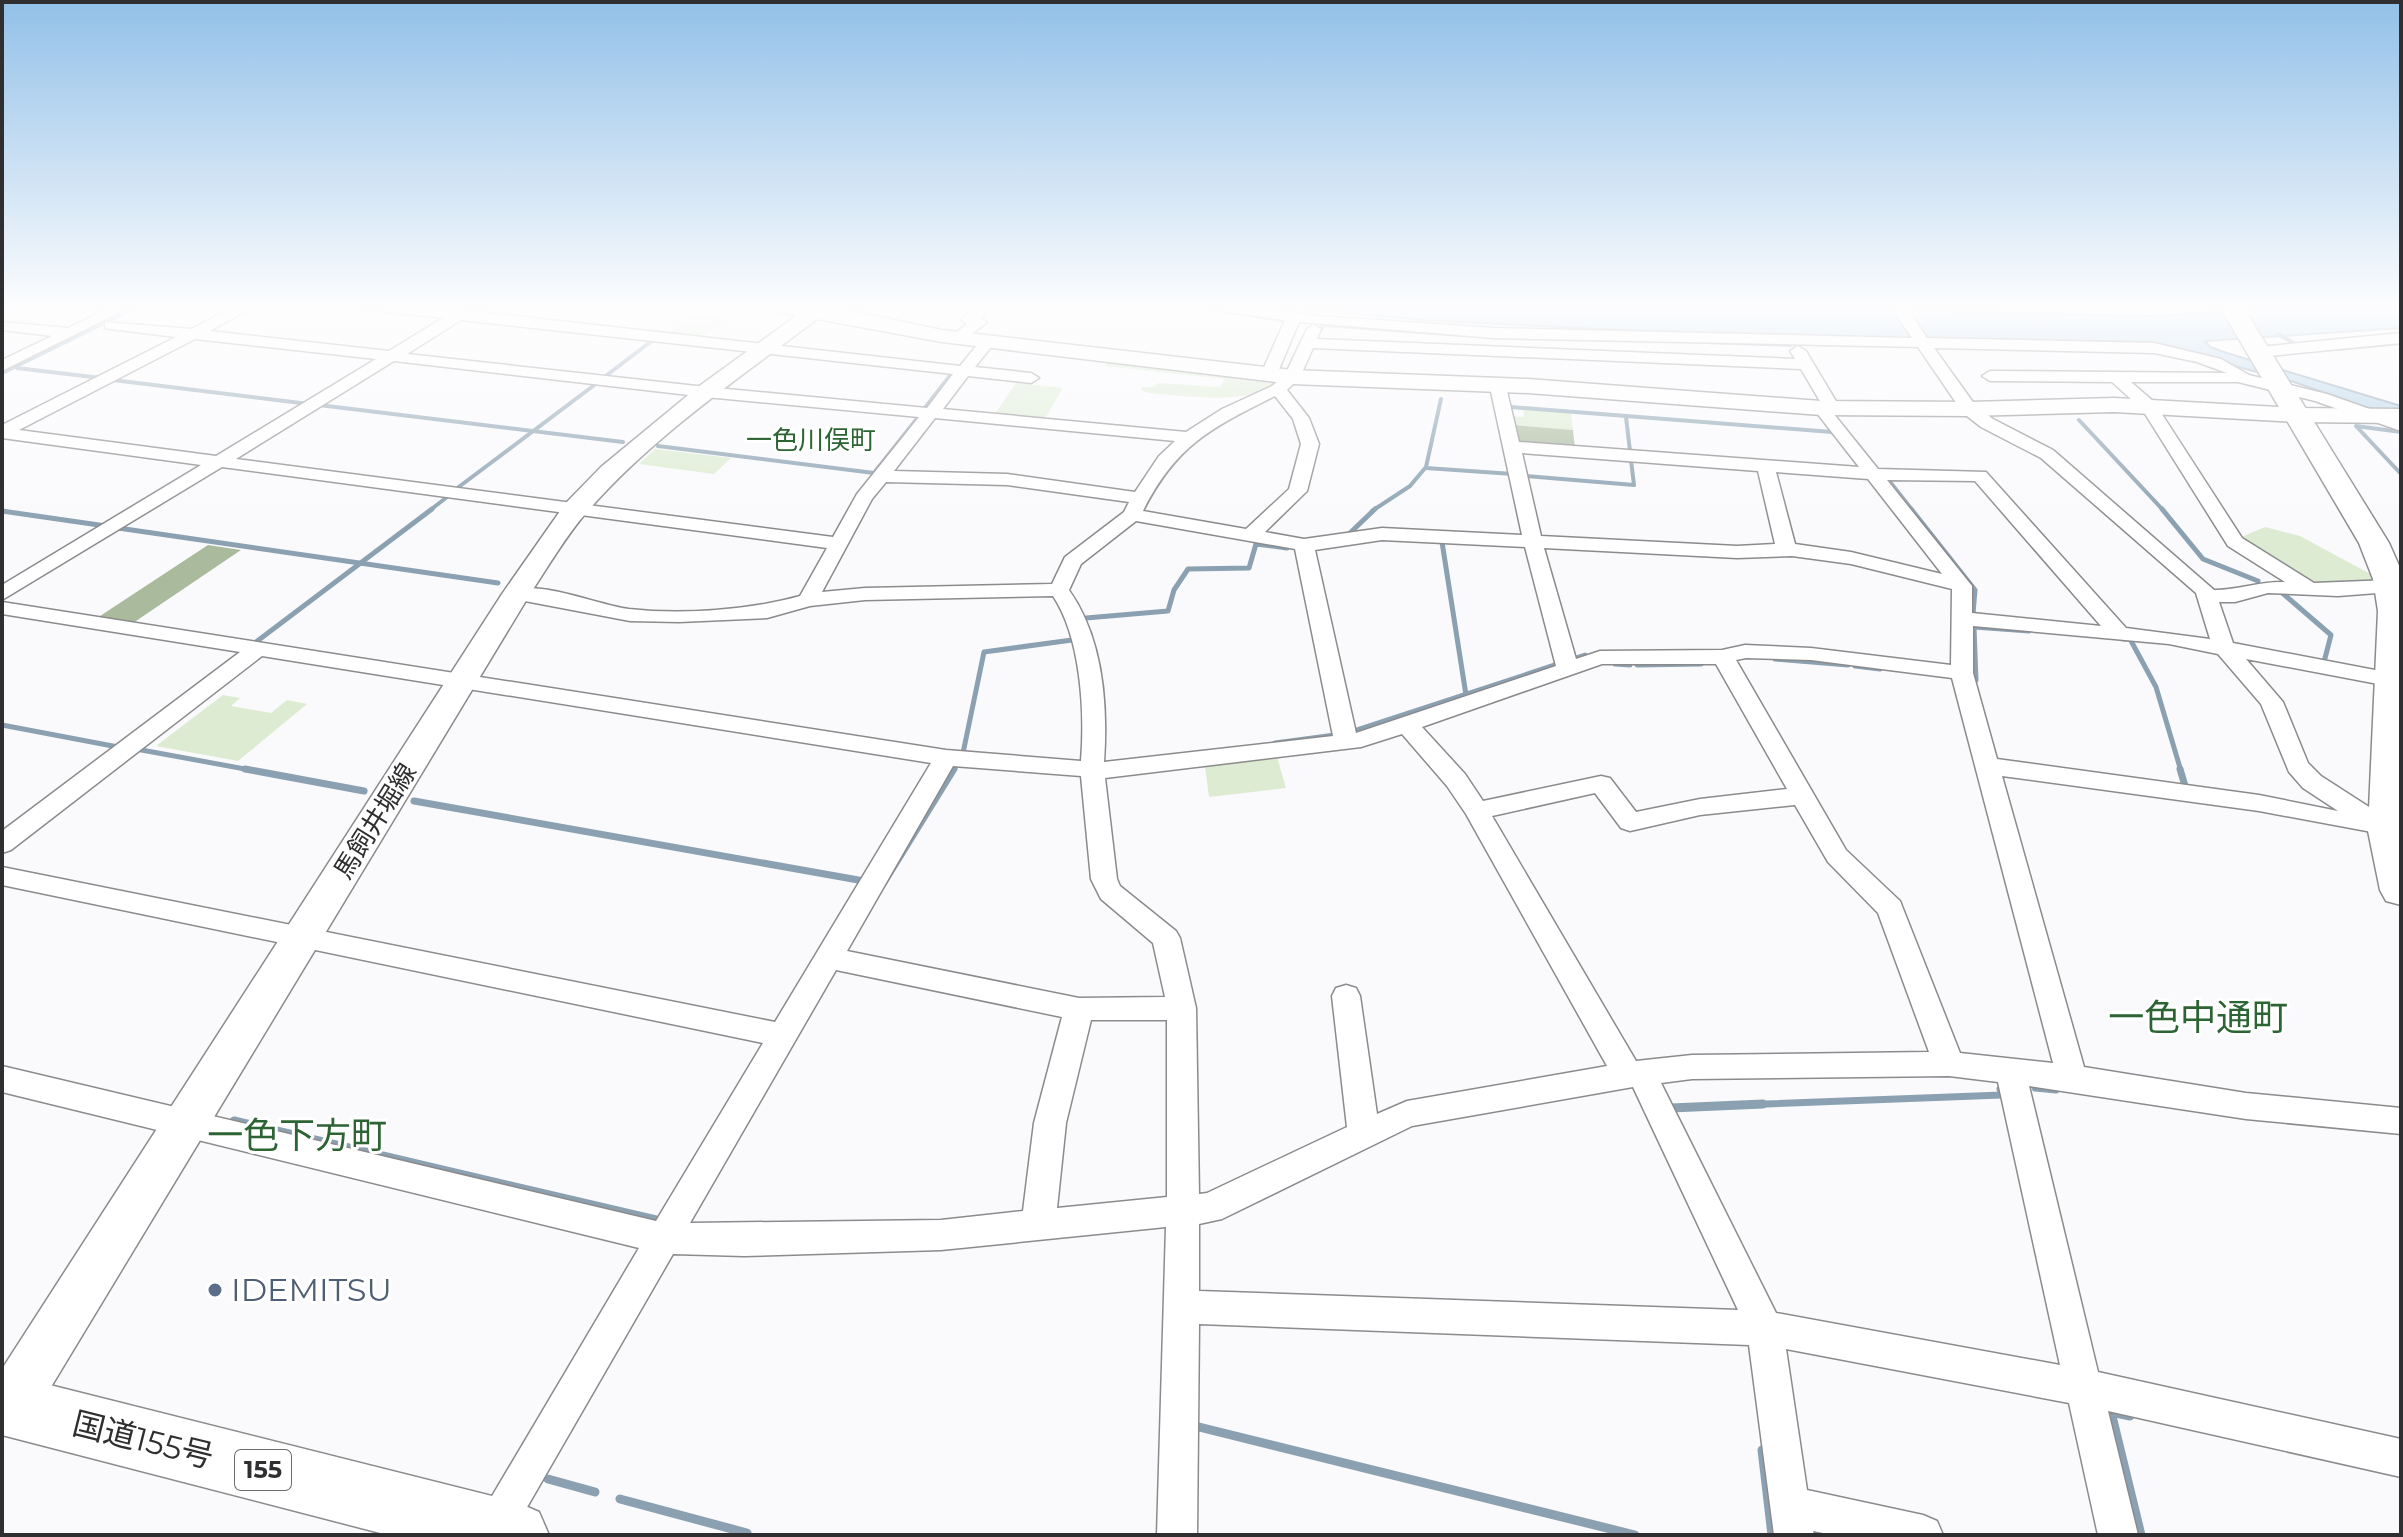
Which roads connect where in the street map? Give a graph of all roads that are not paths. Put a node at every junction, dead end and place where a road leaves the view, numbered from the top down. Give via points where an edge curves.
1 (106, 379) edge
2 (355, 379) edge
3 (587, 379) edge
4 (725, 379) edge
5 (956, 379) edge
6 (1270, 379) edge
7 (1362, 379) joint
8 (1812, 379) edge
9 (1949, 379) edge
10 (2118, 379) edge
11 (2274, 379) edge
12 (2291, 379) edge
13 (1280, 380) junction
14 (1498, 387) junction
15 (706, 392) junction
16 (2148, 406) junction
17 (1826, 408) junction
18 (1969, 409) junction
19 (930, 413) junction
20 (2297, 415) junction
21 (2390, 419) edge
22 (2, 432) edge
23 (1189, 437) junction
24 (1511, 447) junction
25 (219, 462) junction
26 (1766, 466) junction
27 (1876, 474) junction
28 (881, 476) junction
29 (1137, 506) junction
30 (574, 510) junction
31 (1249, 537) junction
32 (1533, 542) junction
33 (839, 544) junction
34 (1304, 545) junction
35 (1787, 551) junction
36 (2393, 581) edge
37 (1962, 586) junction
38 (2307, 587) junction
39 (1059, 590) junction
40 (2, 594) edge
41 (516, 594) junction
42 (2207, 596) junction
43 (808, 600) junction
44 (2, 608) edge
45 (1960, 617) junction
46 (2120, 634) junction
47 (2223, 646) junction
48 (258, 649) junction
49 (1723, 657) junction
50 (1568, 669) junction
51 (1962, 673) junction
52 (2396, 679) edge
53 (460, 682) junction
54 (1406, 724) junction
55 (1346, 742) junction
56 (946, 758) junction
57 (1988, 766) junction
58 (1092, 770) junction
59 (1802, 796) junction
60 (1477, 811) junction
61 (2388, 831) junction
62 (2, 844) edge
63 (2, 876) edge
64 (2401, 890) edge
65 (302, 938) junction
66 (828, 958) junction
67 (1346, 996) dead end
68 (1182, 1008) junction
69 (1079, 1009) junction
70 (782, 1035) junction
71 (1949, 1064) junction
72 (2011, 1073) junction
73 (1634, 1074) junction
74 (2072, 1078) junction
75 (2, 1079) edge
76 (2401, 1121) edge
77 (185, 1122) junction
78 (1364, 1134) junction
79 (1183, 1210) junction
80 (1038, 1226) junction
81 (663, 1238) junction
82 (1181, 1307) junction
83 (1765, 1328) junction
84 (2083, 1387) junction
85 (4, 1409) edge
86 (2401, 1458) edge
87 (1792, 1520) edge
88 (499, 1533) edge
89 (1177, 1535) edge
90 (1923, 1535) edge
91 (2118, 1535) edge

1 - 22 street
2 - 25 street
3 - 15 street
4 - 15 main road, 馬飼井堀線
5 - 19 street
6 - 13 main road
7 - 13 main road
7 - 14 main road
8 - 17 street
9 - 18 street
10 - 16 street
11 - 20 main road
12 - 21 street
13 - 23 street
13 - 31 street via 1310,444 1298,491
14 - 17 main road
14 - 24 street
15 - 19 street
15 - 30 main road, 馬飼井堀線 via 645,441
16 - 18 main road
16 - 20 main road
16 - 38 street via 2235,542
17 - 18 main road
17 - 27 street
18 - 42 street via 2047,454
19 - 23 street
19 - 28 street
20 - 21 main road
20 - 36 main road
22 - 25 street
23 - 29 street via 1165,460
24 - 26 street
24 - 32 street
25 - 30 street
25 - 40 street
26 - 27 street
26 - 35 street
27 - 37 street
27 - 46 street via 1980,476
28 - 29 street via 1059,485
28 - 33 street
29 - 31 street
29 - 39 street via 1072,561
30 - 33 street
30 - 41 main road, 馬飼井堀線
31 - 34 street
32 - 34 street via 1382,534
32 - 35 street
32 - 50 street
33 - 43 street
34 - 55 street
35 - 37 street via 1871,561
36 - 38 street via 2338,590
36 - 52 main road
37 - 45 street
38 - 42 street
39 - 43 street via 945,590
39 - 58 street via 1084,643 1095,727
41 - 43 street via 630,615 767,612
41 - 53 main road, 馬飼井堀線
42 - 47 street
44 - 48 street
45 - 46 street
45 - 51 street
46 - 47 street
47 - 52 street
47 - 61 street via 2266,693 2304,774
48 - 53 street
48 - 62 street
49 - 50 street via 1600,658
49 - 51 street via 1745,651 1811,654
49 - 59 street
50 - 54 street
51 - 57 street
52 - 61 main road
53 - 56 street
53 - 65 main road, 馬飼井堀線
54 - 55 street
54 - 60 street
55 - 58 street
56 - 58 street
56 - 66 street
57 - 61 street via 2259,803
57 - 74 street
58 - 68 street via 1104,879 1110,892 1166,938
59 - 60 street via 1700,807 1630,822 1601,784
59 - 71 street via 1837,856 1890,908
60 - 73 street
61 - 64 main road
63 - 65 street
65 - 70 street
65 - 77 main road, 馬飼井堀線
66 - 69 street
66 - 70 street
67 - 78 street
68 - 69 street
68 - 79 street
69 - 80 street via 1050,1123
70 - 81 street
71 - 72 street
71 - 73 street via 1692,1067
72 - 74 street
72 - 84 street
73 - 78 street via 1407,1114
73 - 83 street
74 - 76 street via 2246,1106
75 - 77 street
77 - 81 street
77 - 85 main road, 馬飼井堀線
78 - 79 street via 1210,1208
79 - 80 street
79 - 82 street
80 - 81 street via 941,1235
81 - 88 street
82 - 83 street
82 - 89 street
83 - 84 street
83 - 87 street
84 - 86 street
84 - 91 street
85 - 88 highway, 国道155号 / 155
87 - 90 street

